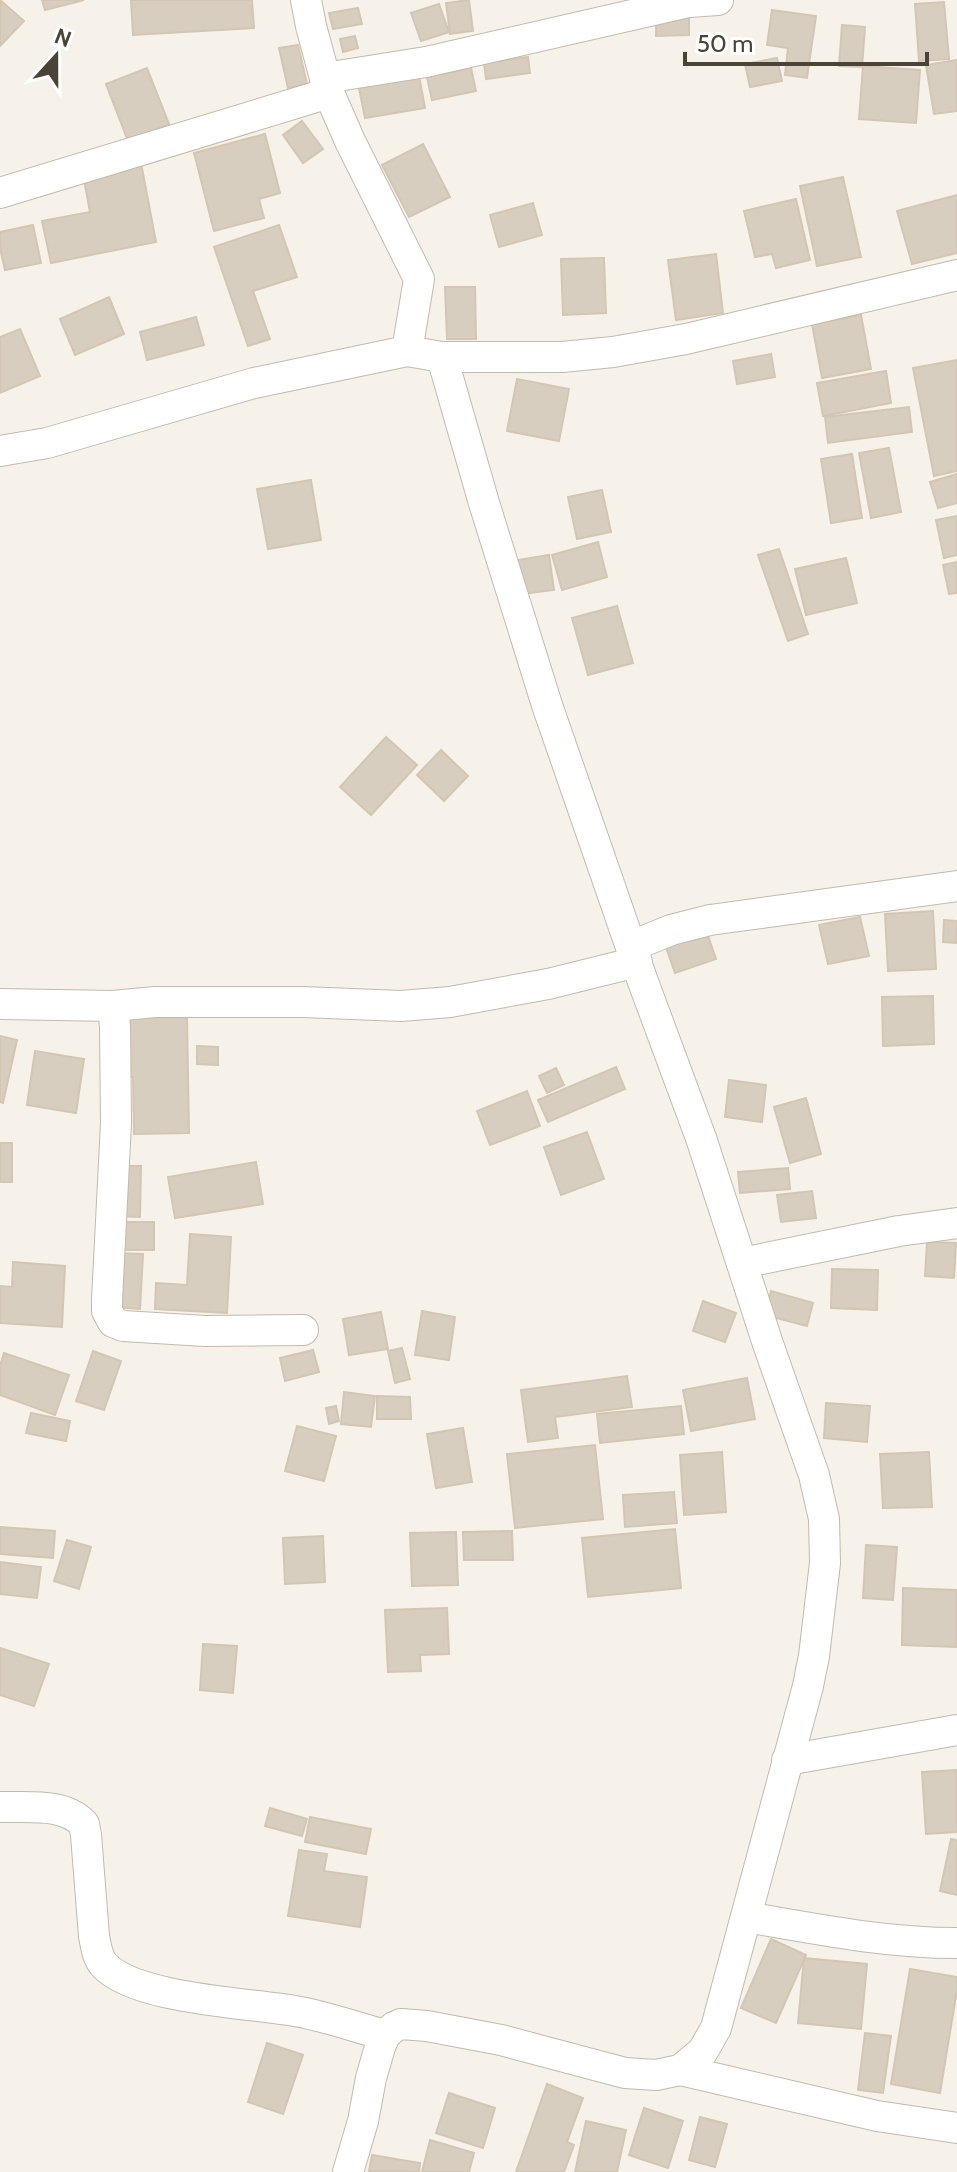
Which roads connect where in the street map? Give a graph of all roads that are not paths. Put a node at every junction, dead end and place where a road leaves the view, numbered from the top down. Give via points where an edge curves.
1 (306, 0) edge
2 (718, 0) edge
3 (327, 85) junction
4 (0, 193) edge
5 (957, 275) edge
6 (407, 351) junction
7 (442, 357) junction
8 (0, 451) edge
9 (957, 886) edge
10 (634, 954) junction
11 (0, 1004) edge
12 (113, 1006) junction
13 (957, 1223) edge
14 (742, 1263) junction
15 (303, 1330) dead end
16 (957, 1730) edge
17 (787, 1760) junction
18 (0, 1807) edge
19 (746, 1917) junction
20 (957, 1943) edge
21 (385, 2035) junction
22 (680, 2070) junction
23 (957, 2128) edge
24 (348, 2172) edge

1 - 3 street
2 - 3 street via 689,2
3 - 4 street
3 - 6 street via 419,279
5 - 7 street via 613,352
6 - 7 street
6 - 8 street via 254,383 47,443
7 - 10 street via 547,705
9 - 10 street via 710,920 671,930
10 - 12 street via 548,984 450,1002
10 - 14 street
11 - 12 street
12 - 15 street via 116,1123 107,1300 113,1322 205,1331
13 - 14 street
14 - 17 street via 824,1519 825,1563 814,1656
16 - 17 street
17 - 19 street
18 - 21 street via 54,1809 84,1824 97,1952 113,1972 179,1996 298,2011
19 - 20 street
19 - 22 street via 716,2028 703,2051
21 - 22 street via 410,2023 501,2040 625,2073
21 - 24 street
22 - 23 street via 877,2116

